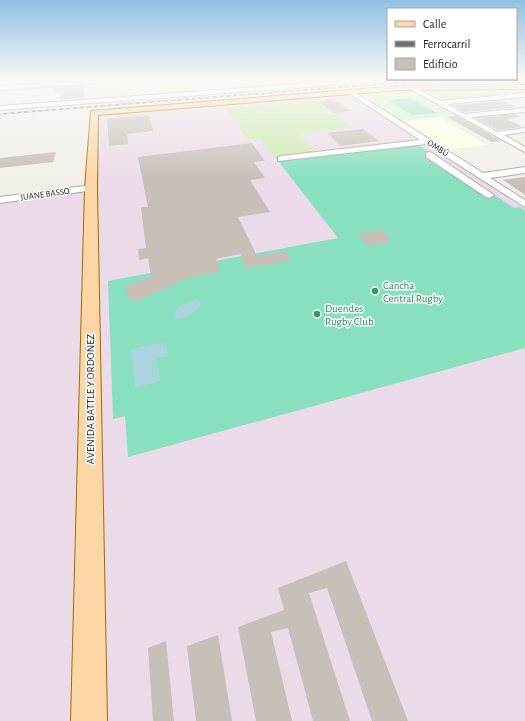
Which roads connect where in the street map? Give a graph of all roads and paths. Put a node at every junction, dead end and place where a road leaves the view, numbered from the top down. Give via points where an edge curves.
1 (111, 112) edge
2 (381, 112) edge
3 (455, 112) edge
4 (508, 112) edge
5 (94, 113) joint
6 (463, 116) junction
7 (525, 130) edge
8 (496, 134) junction
9 (427, 141) junction
10 (411, 143) junction
11 (525, 150) edge
12 (281, 159) dead end
13 (525, 170) edge
14 (482, 176) junction
15 (91, 188) junction
16 (489, 195) dead end
17 (0, 200) edge
18 (525, 204) edge
19 (89, 721) edge

1 - 5 main road
2 - 9 street, OMBÚ
3 - 6 street
4 - 6 street
5 - 15 main road, AVENIDA BATTLE Y ORDOÑEZ
6 - 8 street
7 - 8 street
8 - 11 street
9 - 10 street
9 - 14 street, OMBÚ
10 - 12 street
10 - 16 street
13 - 14 street
14 - 18 street, OMBÚ
15 - 17 street, JUANE BASSO
15 - 19 main road, AVENIDA BATTLE Y ORDOÑEZ

